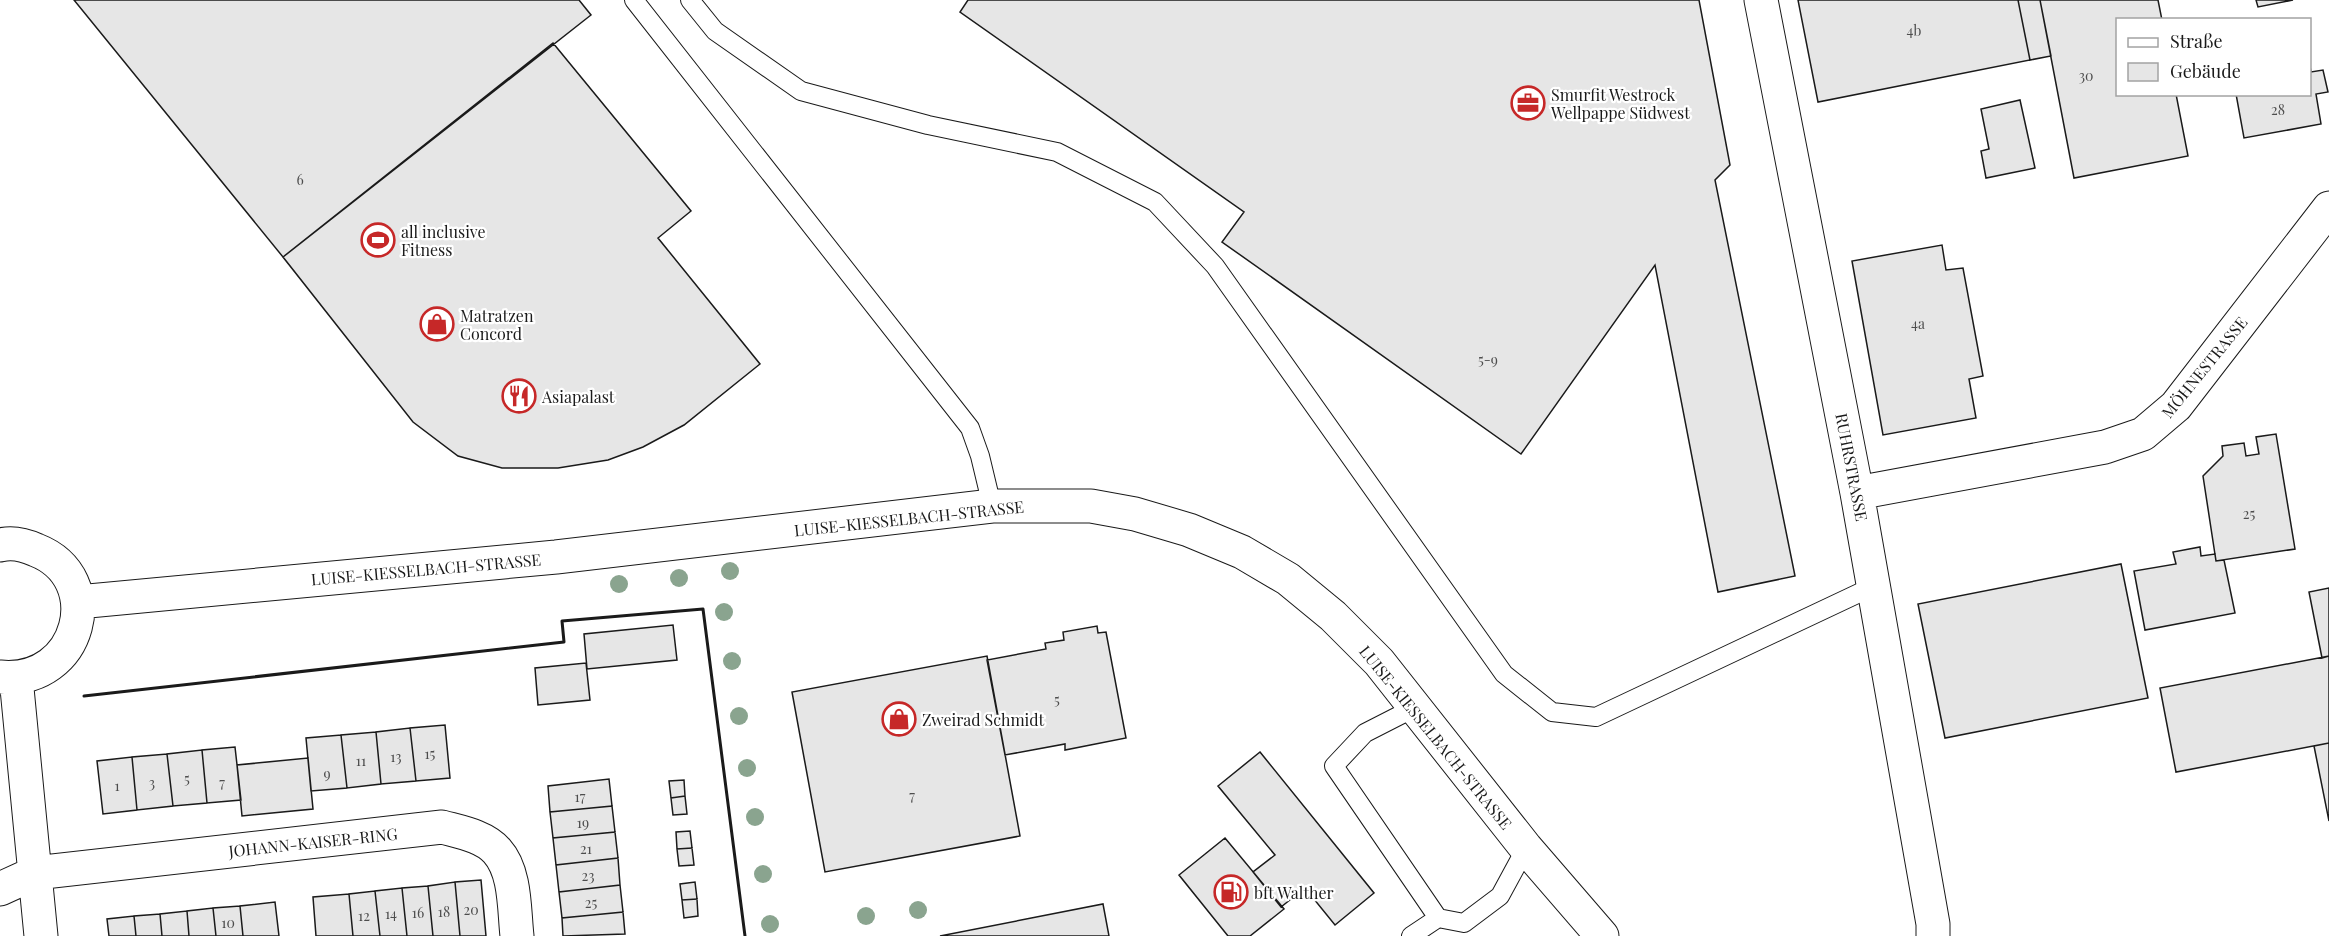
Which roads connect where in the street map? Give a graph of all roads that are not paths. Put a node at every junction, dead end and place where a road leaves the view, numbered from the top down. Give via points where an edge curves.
1 (634, 0) edge
2 (690, 0) edge
3 (1761, 0) edge
4 (2329, 208) edge
5 (1857, 493) junction
6 (992, 506) junction
7 (0, 545) edge
8 (1874, 586) junction
9 (78, 602) junction
10 (8, 677) edge
11 (1414, 708) junction
12 (1526, 848) junction
13 (35, 873) junction
14 (0, 889) edge
15 (1438, 918) junction
16 (1469, 929) edge
17 (40, 936) edge
18 (517, 936) edge
19 (1411, 936) edge
20 (1602, 936) edge
21 (1933, 936) edge

1 - 6 lane via 970,428
2 - 8 lane via 715,31 801,91 928,125 1057,152 1155,202 1215,266 1504,674 1552,712 1596,717
3 - 5 street, RUHRSTRASSE
4 - 5 street, MÖHNESTRASSE via 2176,406 2143,434 2105,447
5 - 8 street, RUHRSTRASSE
6 - 9 street, LUISE-KIESSELBACH-STRASSE via 556,557
6 - 11 street, LUISE-KIESSELBACH-STRASSE via 1091,506 1135,514 1242,552 1288,579 1333,616 1379,662
7 - 9 street via 26,546 44,553 72,583
8 - 21 street, RUHRSTRASSE
9 - 10 street via 77,624 56,662 37,673
10 - 13 street
11 - 12 street, LUISE-KIESSELBACH-STRASSE
11 - 15 lane via 1365,733 1334,766
12 - 16 lane via 1500,896
12 - 20 street, LUISE-KIESSELBACH-STRASSE
13 - 14 street, JOHANN-KAISER-RING
13 - 17 street
13 - 18 street, JOHANN-KAISER-RING via 442,827 473,836 496,850 506,865
15 - 16 lane
15 - 19 lane

